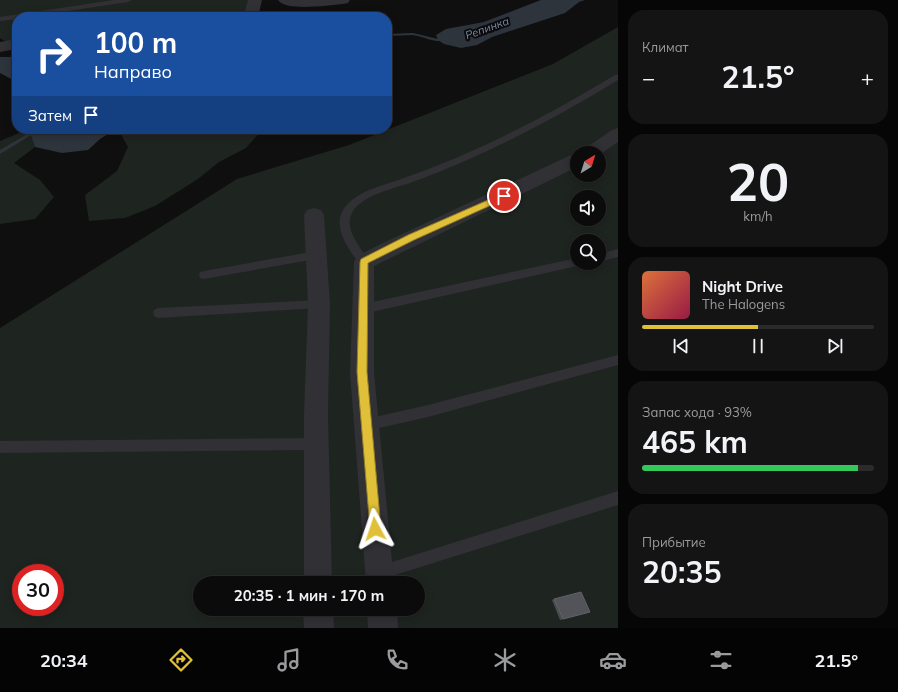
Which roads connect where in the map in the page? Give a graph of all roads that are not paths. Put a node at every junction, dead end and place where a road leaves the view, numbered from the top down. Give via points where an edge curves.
1 (128, 0) edge
2 (255, 0) edge
3 (285, 0) edge
4 (343, 0) edge
5 (47, 12) edge
6 (252, 12) edge
7 (12, 17) edge
8 (0, 19) edge
9 (12, 46) edge
10 (0, 47) edge
11 (618, 77) edge
12 (618, 134) edge
13 (600, 146) edge
14 (570, 163) edge
15 (314, 215) dead end
16 (618, 253) edge
17 (316, 255) junction
18 (606, 256) edge
19 (364, 262) junction
20 (570, 264) edge
21 (204, 275) dead end
22 (318, 304) junction
23 (363, 309) junction
24 (158, 313) dead end
25 (618, 360) edge
26 (366, 425) junction
27 (316, 444) junction
28 (0, 447) edge
29 (618, 498) edge
30 (318, 576) edge
31 (379, 576) edge
32 (385, 576) edge
33 (318, 616) edge
34 (382, 616) edge
35 (318, 628) edge
36 (383, 628) edge

1 - 5 lane
2 - 6 street
3 - 4 street via 294,3
7 - 8 lane
9 - 10 street
11 - 19 lane via 515,135 434,171 372,193 353,204 346,214 346,228 350,242
12 - 13 street
14 - 19 street
15 - 17 street
16 - 18 lane
17 - 21 lane
17 - 22 street
19 - 23 street
20 - 23 lane
22 - 24 lane
22 - 27 street
23 - 26 street via 362,372
25 - 26 lane
26 - 31 street
27 - 28 lane
27 - 30 street
29 - 32 lane
33 - 35 street
34 - 36 street

